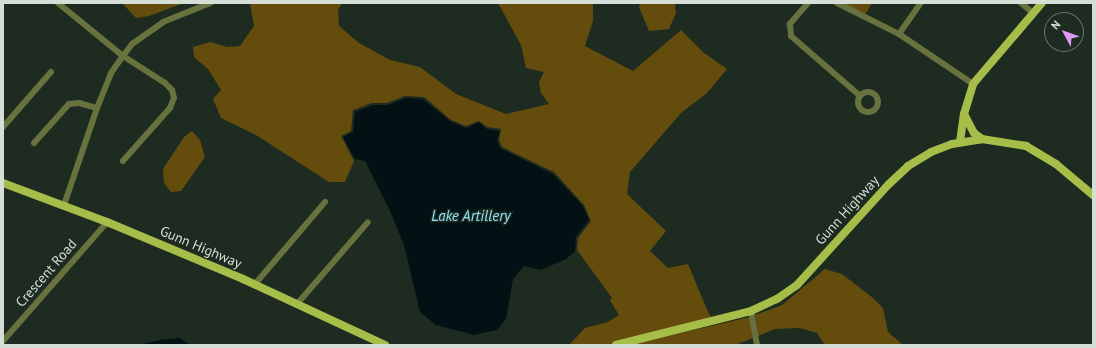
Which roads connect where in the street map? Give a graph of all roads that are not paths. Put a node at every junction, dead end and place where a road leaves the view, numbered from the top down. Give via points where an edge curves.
1 (58, 3) edge
2 (210, 3) edge
3 (800, 3) edge
4 (808, 3) edge
5 (837, 3) edge
6 (921, 3) edge
7 (1021, 3) edge
8 (1042, 3) edge
9 (799, 12) junction
10 (1033, 13) junction
11 (899, 34) junction
12 (123, 56) junction
13 (51, 72) dead end
14 (973, 84) junction
15 (859, 95) dead end
16 (97, 108) junction
17 (964, 114) junction
18 (3, 127) edge
19 (982, 139) junction
20 (960, 142) junction
21 (34, 144) dead end
22 (123, 161) dead end
23 (3, 182) edge
24 (1093, 195) edge
25 (324, 202) dead end
26 (64, 204) junction
27 (108, 222) junction
28 (368, 222) dead end
29 (255, 284) junction
30 (297, 304) junction
31 (750, 311) junction
32 (3, 341) edge
33 (381, 344) edge
34 (616, 345) edge
35 (757, 345) edge

1 - 12 street
2 - 12 street via 163,22 132,44
3 - 9 street
4 - 9 street
5 - 11 street
6 - 11 street
7 - 10 street
8 - 10 main road
9 - 15 street via 790,24 791,36
10 - 14 main road
11 - 14 street
12 - 16 street via 111,73
12 - 22 street via 165,83 172,90 174,98 170,108
13 - 18 street
14 - 17 main road
16 - 21 street via 78,103 69,104
16 - 26 street
17 - 19 main road via 968,125
17 - 20 main road
19 - 20 main road, Gunn Highway
19 - 24 main road, Gunn Highway via 1031,148 1056,164
20 - 31 main road, Gunn Highway via 931,152 908,166 797,285 777,299
23 - 26 main road, Gunn Highway
25 - 29 street
26 - 27 main road, Gunn Highway
27 - 29 main road, Gunn Highway
27 - 32 street, Crescent Road
28 - 30 street
29 - 30 main road, Gunn Highway
30 - 33 main road, Gunn Highway
31 - 34 main road, Gunn Highway
31 - 35 street

